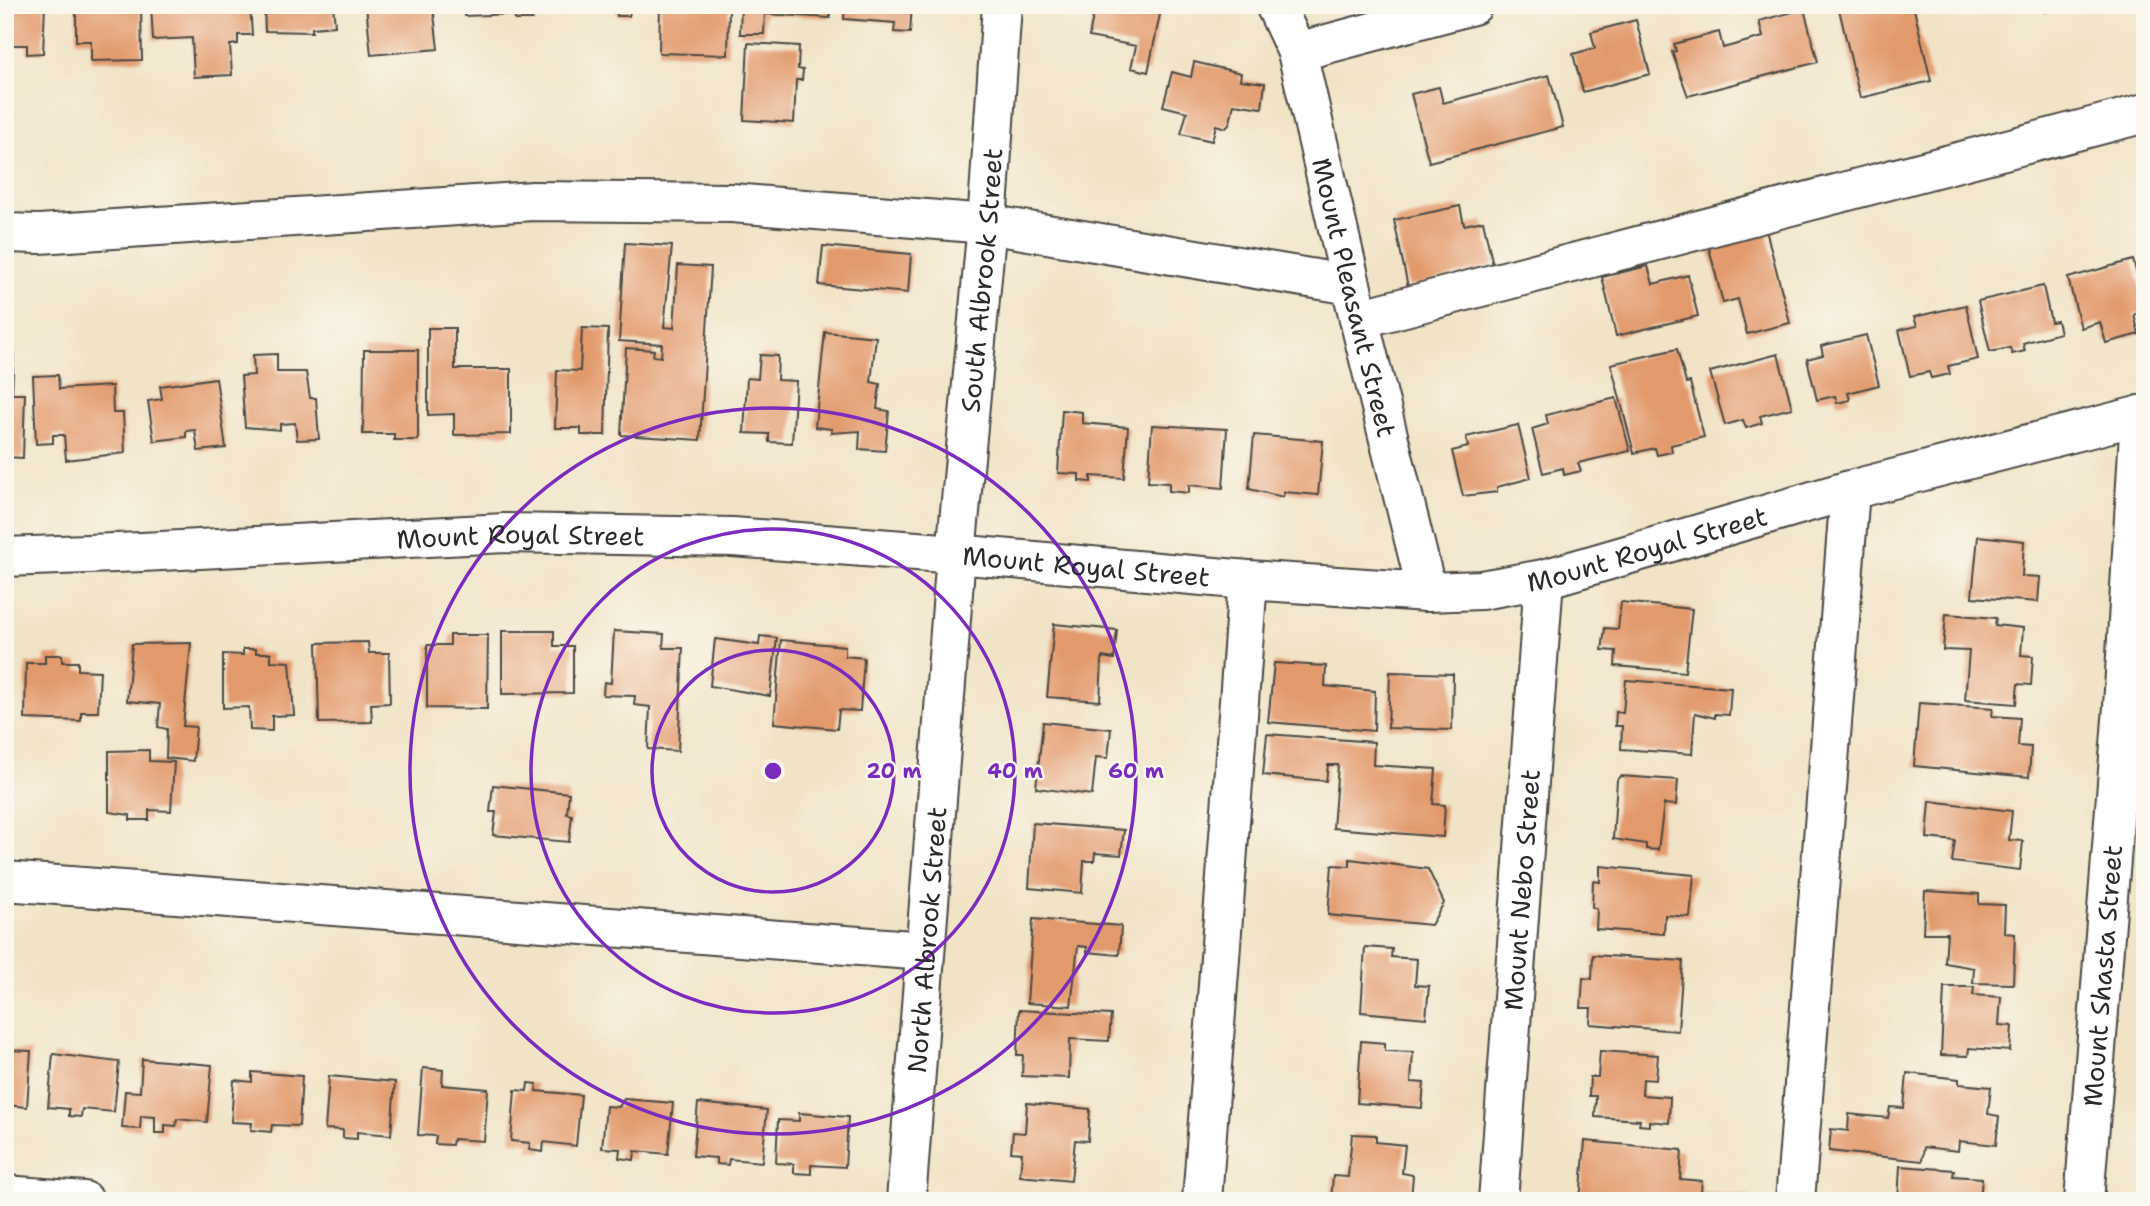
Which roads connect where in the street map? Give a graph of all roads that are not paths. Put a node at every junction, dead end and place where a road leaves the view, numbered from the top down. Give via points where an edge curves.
1 (1002, 5) edge
2 (1275, 5) edge
3 (1473, 5) edge
4 (1297, 52) junction
5 (2145, 113) edge
6 (987, 224) junction
7 (5, 233) edge
8 (1355, 302) junction
9 (2143, 414) edge
10 (1850, 490) junction
11 (956, 554) junction
12 (5, 557) edge
13 (1544, 579) junction
14 (1248, 580) junction
15 (1427, 592) junction
16 (2134, 705) edge
17 (5, 881) edge
18 (925, 951) junction
19 (5, 1195) edge
20 (84, 1201) edge
21 (905, 1201) edge
22 (1202, 1201) edge
23 (1498, 1201) edge
24 (1795, 1201) edge
25 (2084, 1201) edge

1 - 6 street, South Albrook Street
2 - 4 street, Mount Pleasant Street
3 - 4 street
4 - 8 street, Mount Pleasant Street
5 - 8 street
6 - 7 street via 732,203 533,201
6 - 8 street
6 - 11 street, South Albrook Street
8 - 15 street, Mount Pleasant Street
9 - 10 street, Mount Royal Street
9 - 16 street, Mount Shasta Street
10 - 13 street, Mount Royal Street
10 - 24 street
11 - 12 street, Mount Royal Street via 733,537 505,533
11 - 14 street, Mount Royal Street
11 - 18 street, North Albrook Street
13 - 15 street, Mount Royal Street via 1481,590
13 - 23 street, Mount Nebo Street
14 - 15 street, Mount Royal Street
14 - 22 street
16 - 25 street, Mount Shasta Street
17 - 18 street
18 - 21 street, North Albrook Street
19 - 20 street

